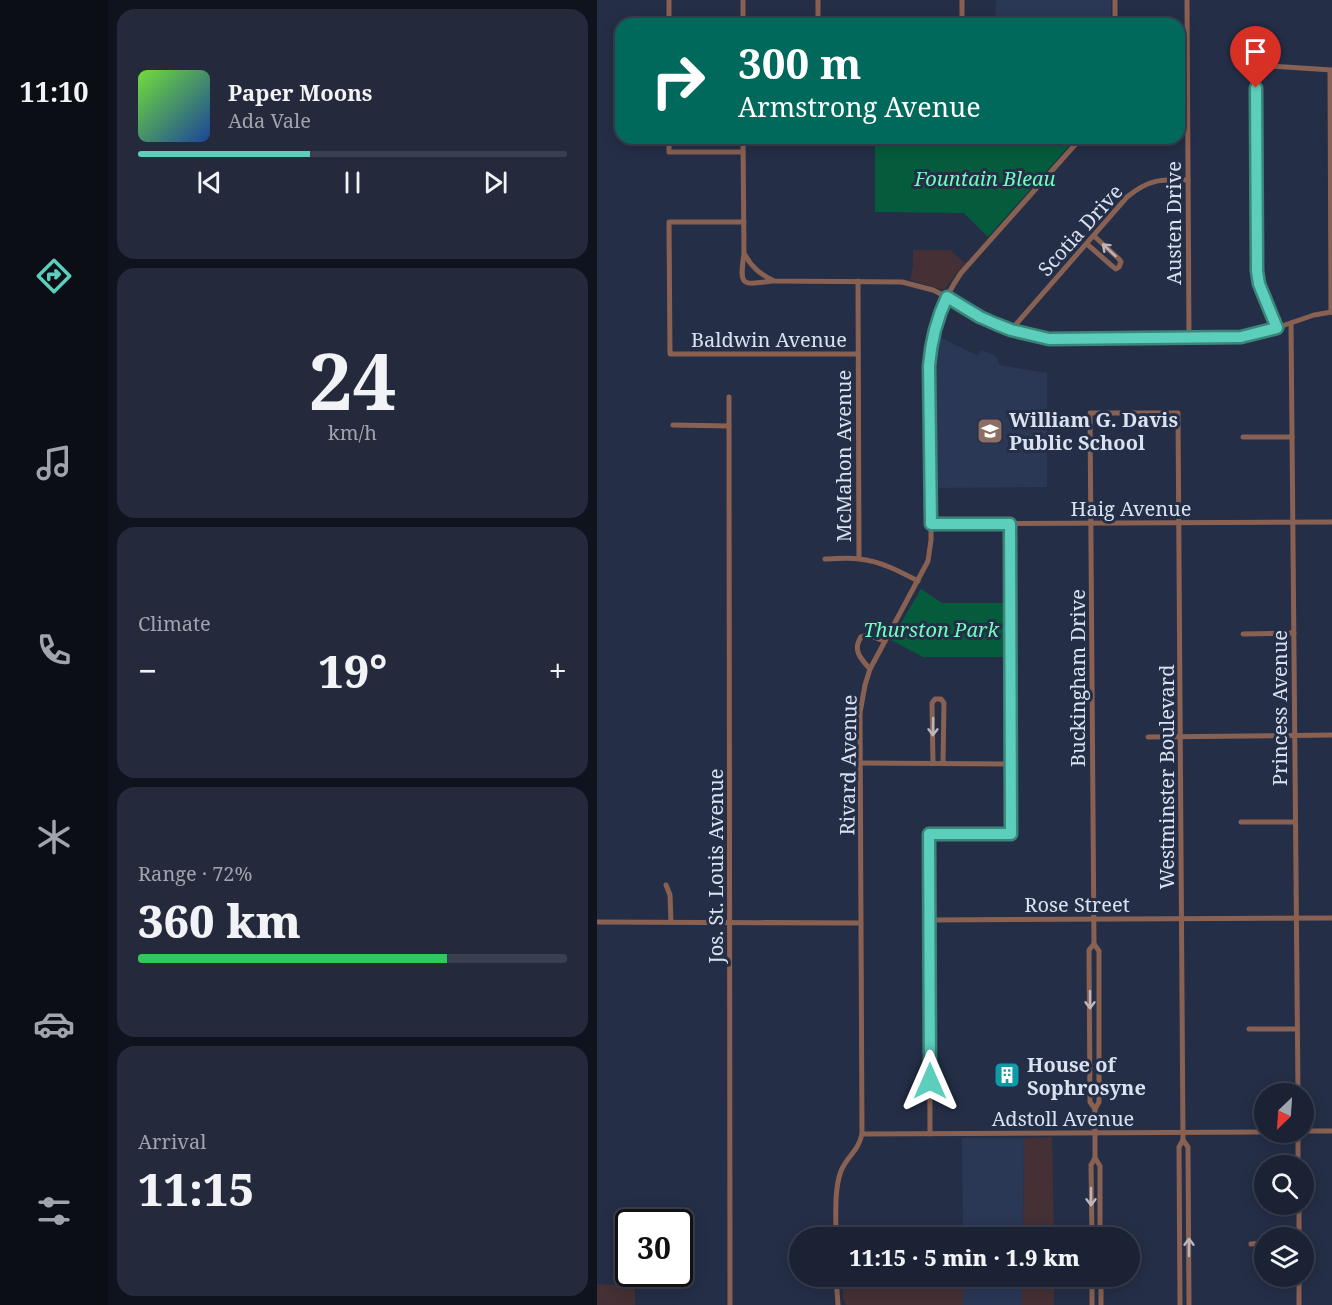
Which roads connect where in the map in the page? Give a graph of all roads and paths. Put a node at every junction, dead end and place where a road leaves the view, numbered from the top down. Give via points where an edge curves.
1 (669, 0) edge
2 (743, 0) edge
3 (818, 0) edge
4 (962, 0) edge
5 (1115, 0) edge
6 (1187, 0) edge
7 (669, 18) edge
8 (743, 18) edge
9 (818, 18) edge
10 (962, 18) edge
11 (1115, 18) edge
12 (1331, 70) edge
13 (669, 144) edge
14 (743, 144) edge
15 (1075, 144) edge
16 (743, 152) junction
17 (1188, 180) junction
18 (744, 222) junction
19 (1094, 236) junction
20 (1087, 244) junction
21 (744, 253) junction
22 (774, 281) junction
23 (858, 281) junction
24 (947, 297) junction
25 (1331, 312) edge
26 (1291, 323) junction
27 (1277, 328) junction
28 (1011, 330) junction
29 (1189, 338) junction
30 (858, 354) junction
31 (729, 397) dead end
32 (1178, 413) joint
33 (673, 425) dead end
34 (729, 426) junction
35 (1243, 437) dead end
36 (1292, 437) junction
37 (1293, 522) junction
38 (1332, 522) edge
39 (1179, 523) junction
40 (931, 524) junction
41 (1010, 524) junction
42 (1091, 524) junction
43 (859, 558) junction
44 (825, 559) dead end
45 (918, 581) junction
46 (1294, 633) junction
47 (1243, 634) dead end
48 (884, 641) junction
49 (870, 669) junction
50 (1295, 735) junction
51 (1332, 735) edge
52 (1180, 736) junction
53 (1147, 737) dead end
54 (860, 763) junction
55 (933, 763) junction
56 (943, 763) junction
57 (1011, 764) junction
58 (1241, 822) dead end
59 (1295, 822) junction
60 (666, 885) dead end
61 (1296, 918) junction
62 (1332, 918) edge
63 (1094, 919) junction
64 (1181, 919) junction
65 (929, 920) junction
66 (597, 922) edge
67 (671, 922) junction
68 (730, 922) junction
69 (861, 923) junction
70 (1094, 944) junction
71 (1249, 1029) dead end
72 (1297, 1029) junction
73 (1298, 1083) edge
74 (1095, 1109) junction
75 (1314, 1131) edge
76 (1332, 1131) edge
77 (1183, 1132) junction
78 (1254, 1132) edge
79 (1095, 1133) junction
80 (862, 1134) junction
81 (930, 1134) junction
82 (1183, 1140) junction
83 (1095, 1158) junction
84 (836, 1227) edge
85 (1092, 1227) edge
86 (1100, 1227) edge
87 (837, 1287) edge
88 (1092, 1287) edge
89 (1101, 1287) edge
90 (1299, 1287) edge
91 (730, 1305) edge
92 (838, 1305) edge
93 (1092, 1305) edge
94 (1101, 1305) edge
95 (1180, 1305) edge
96 (1189, 1305) edge
97 (1299, 1305) edge

1 - 7 street
2 - 8 street
3 - 9 street
4 - 10 street
5 - 11 street
6 - 17 street, Austen Drive
12 - 25 street
12 - 27 street via 1256,65 1257,271
13 - 16 street via 669,152
14 - 16 street
15 - 24 street, Rivard Avenue via 961,273
16 - 18 street
17 - 19 street, Scotia Drive via 1157,180 1139,187
17 - 29 street, Austen Drive
18 - 21 street
18 - 30 street, Baldwin Avenue via 669,222 670,354
19 - 20 street, Scotia Drive
20 -> 19 street via 1112,266 1119,267 1119,259
20 - 28 street, Scotia Drive
21 - 22 street via 759,273
21 - 22 street via 741,271 746,283
22 - 23 street
23 - 24 street via 902,282
23 - 30 street, McMahon Avenue
24 - 28 street
24 - 40 street, Rivard Avenue via 931,343 929,366
25 - 26 street
26 - 27 street
26 - 36 street, Princess Avenue
27 - 29 street via 1241,337
28 - 29 street via 1049,339
30 - 43 street, McMahon Avenue
31 - 34 street, Jos. St. Louis Avenue
32 - 39 street, Westminster Boulevard
32 - 42 street, Buckingham Drive via 1090,413
33 - 34 street
34 - 68 street, Jos. St. Louis Avenue
35 - 36 street
36 - 37 street, Princess Avenue
37 - 38 street, Haig Avenue
37 - 39 street, Haig Avenue
37 - 46 street, Princess Avenue
39 - 42 street, Haig Avenue
39 - 52 street, Westminster Boulevard
40 - 41 street, Haig Avenue
40 - 45 street, Rivard Avenue via 928,561
41 - 42 street, Haig Avenue
41 - 57 street
42 - 63 street, Buckingham Drive
43 - 44 street
43 - 45 street via 896,569
45 - 48 street, Rivard Avenue
46 - 47 street
46 - 50 street, Princess Avenue
48 - 49 street, Rivard Avenue
48 - 49 street via 868,635 858,642 859,656
49 - 54 street, Rivard Avenue via 860,713
50 - 51 street
50 - 52 street
50 - 59 street, Princess Avenue
52 - 53 street
52 - 64 street, Westminster Boulevard
54 - 55 street
54 - 69 street, Rivard Avenue
55 - 56 street
56 -> 55 street via 941,699 932,703
56 - 57 street
57 - 65 street via 1011,834 929,834
58 - 59 street
59 - 61 street, Princess Avenue
60 - 67 street
61 - 62 street, Rose Street
61 - 64 street, Rose Street
61 - 72 street, Princess Avenue
63 - 64 street, Rose Street
63 - 65 street, Rose Street
63 - 70 street, Buckingham Drive
64 - 77 street, Westminster Boulevard
65 - 81 street
66 - 67 street
67 - 68 street
68 - 69 street
68 - 91 street, Jos. St. Louis Avenue
69 - 80 street, Rivard Avenue
70 - 74 street, Buckingham Drive via 1099,951 1099,1102
70 -> 74 street, Buckingham Drive via 1089,950 1090,1102
71 - 72 street
72 - 73 street, Princess Avenue
74 - 79 street, Buckingham Drive
75 - 76 street
77 - 78 street, Adstoll Avenue
77 - 79 street, Adstoll Avenue
77 - 82 street, Westminster Boulevard
79 - 81 street, Adstoll Avenue
79 - 83 street, Buckingham Drive
80 - 81 street, Adstoll Avenue
80 - 84 street, Rivard Avenue via 837,1183
82 - 95 street, Westminster Boulevard via 1179,1147
96 -> 82 street, Westminster Boulevard via 1188,1147
83 -> 85 street, Buckingham Drive via 1091,1166
83 - 86 street, Buckingham Drive via 1100,1166
87 - 92 street
88 - 93 street
89 - 94 street
90 - 97 street

